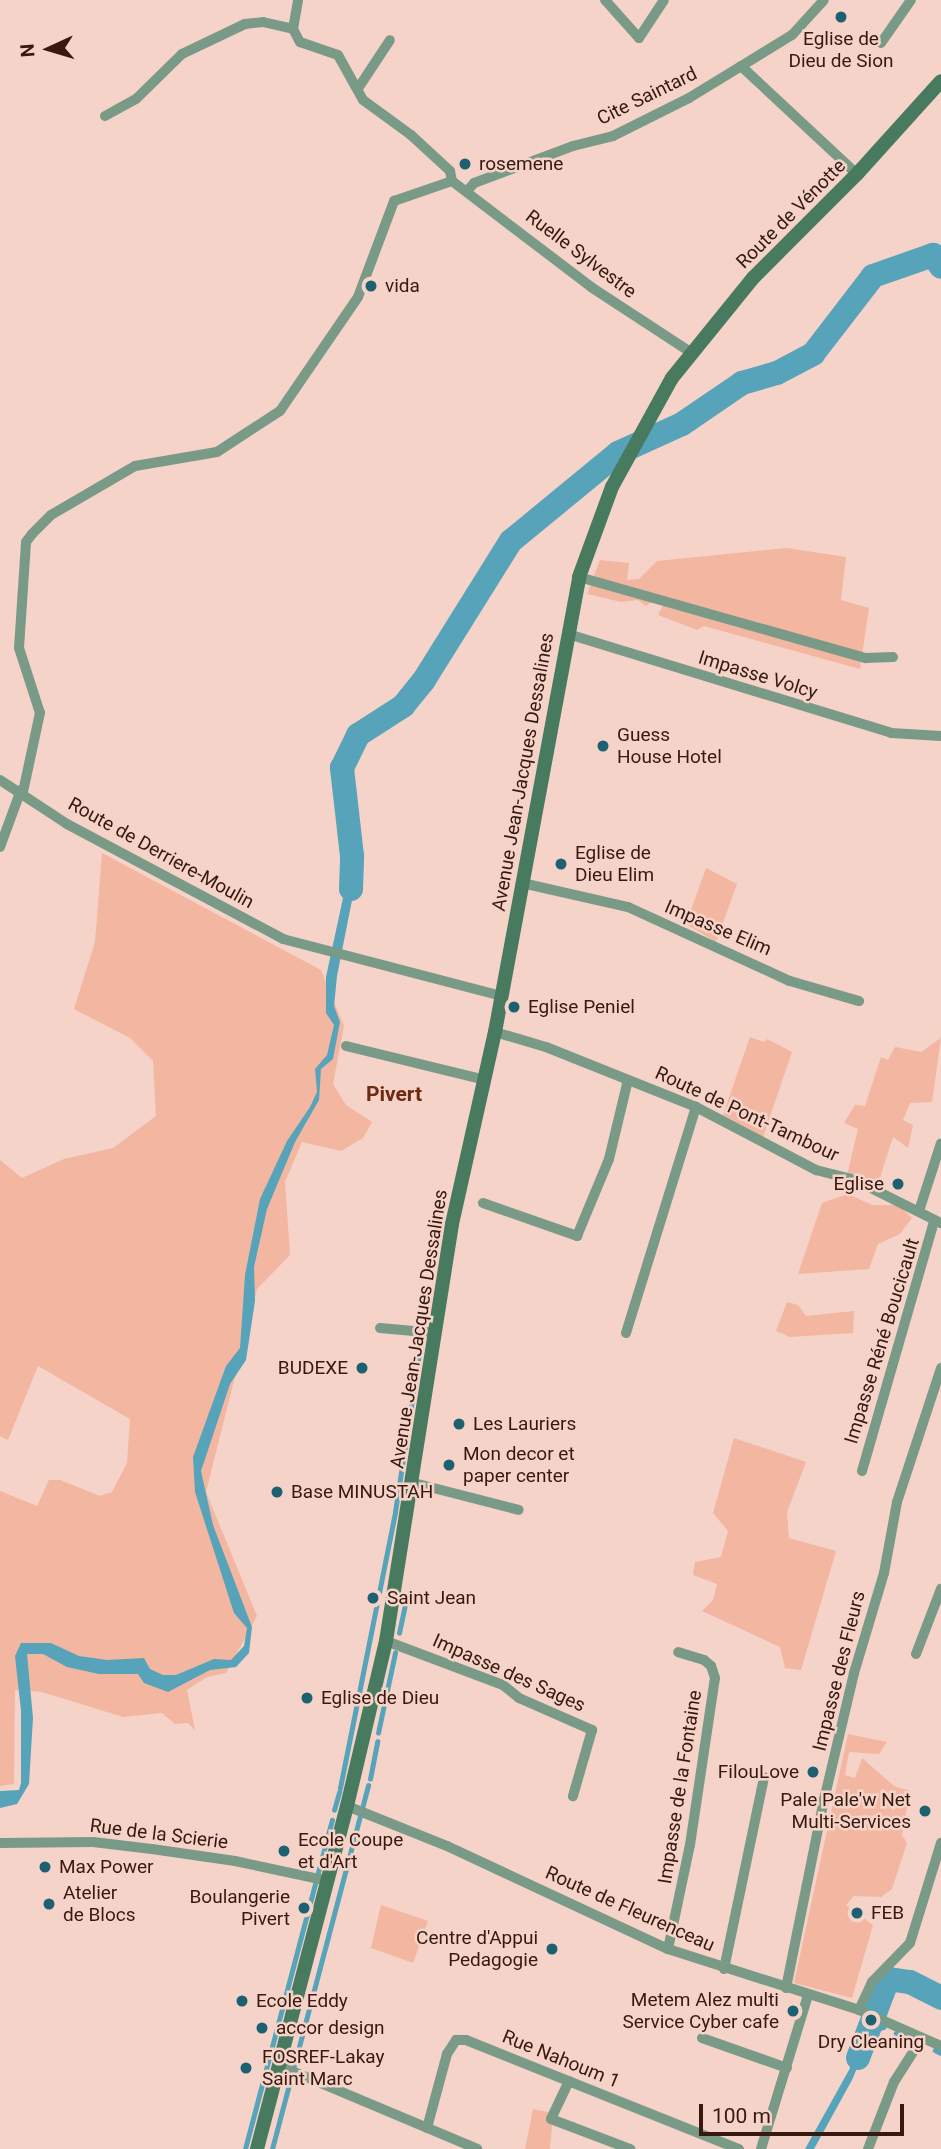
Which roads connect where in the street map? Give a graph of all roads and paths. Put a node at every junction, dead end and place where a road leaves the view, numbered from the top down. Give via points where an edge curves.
1 (298, 0) edge
2 (605, 0) edge
3 (664, 0) edge
4 (824, 0) edge
5 (911, 0) edge
6 (293, 29) junction
7 (390, 40) dead end
8 (881, 43) dead end
9 (741, 66) junction
10 (941, 80) edge
11 (359, 87) junction
12 (105, 116) dead end
13 (857, 174) junction
14 (452, 181) junction
15 (468, 190) junction
16 (692, 353) junction
17 (658, 400) joint
18 (579, 577) junction
19 (568, 634) junction
20 (893, 657) dead end
21 (941, 736) edge
22 (0, 780) edge
23 (22, 791) junction
24 (0, 847) edge
25 (522, 883) junction
26 (502, 996) junction
27 (859, 1001) dead end
28 (495, 1032) junction
29 (346, 1046) dead end
30 (485, 1080) junction
31 (628, 1080) junction
32 (696, 1107) junction
33 (941, 1143) edge
34 (482, 1203) dead end
35 (919, 1211) junction
36 (938, 1222) edge
37 (380, 1328) dead end
38 (436, 1333) junction
39 (626, 1333) dead end
40 (941, 1368) edge
41 (862, 1471) dead end
42 (414, 1483) junction
43 (519, 1510) dead end
44 (941, 1588) edge
45 (386, 1641) junction
46 (678, 1652) dead end
47 (916, 1654) dead end
48 (764, 1777) dead end
49 (573, 1796) dead end
50 (357, 1809) junction
51 (0, 1843) edge
52 (941, 1843) edge
53 (321, 1879) junction
54 (668, 1949) junction
55 (724, 1969) junction
56 (786, 1988) junction
57 (808, 1995) junction
58 (869, 2014) junction
59 (702, 2038) dead end
60 (922, 2038) junction
61 (941, 2046) edge
62 (787, 2068) junction
63 (289, 2069) junction
64 (569, 2081) junction
65 (426, 2127) junction
66 (257, 2149) edge
67 (477, 2149) edge
68 (630, 2149) edge
69 (739, 2149) edge
70 (761, 2149) edge
71 (868, 2149) edge

1 - 6 street
2 - 3 street via 639,37
4 - 9 street, Cite Saintard via 792,35
5 - 8 street
6 - 11 street via 300,42 338,55 351,82
6 - 12 street via 262,22 245,24 212,39 182,54 130,104
7 - 11 street
9 - 13 street
9 - 15 street, Cite Saintard via 613,136 573,146 474,183
10 - 13 street, Route de Vénotte
11 - 14 street via 363,100 421,143 450,171
13 - 16 street, Route de Vénotte via 753,278
14 - 15 street, Ruelle Sylvestre
14 - 23 street via 394,201 358,297 279,411 217,452 135,466 51,515 26,542 19,648 40,713
15 - 16 street, Ruelle Sylvestre via 591,287
16 - 17 street, Route de Vénotte
17 - 18 street, Avenue Jean-Jacques Dessalines via 612,487
18 - 19 street, Avenue Jean-Jacques Dessalines
18 - 20 street via 866,658
19 - 21 street, Impasse Volcy via 891,733
19 - 25 street, Avenue Jean-Jacques Dessalines
22 - 23 street, Route de Derriere-Moulin
23 - 24 street
23 - 26 street, Route de Derriere-Moulin via 67,824 310,948 361,957
25 - 26 street, Avenue Jean-Jacques Dessalines
25 - 27 street, Impasse Elim via 628,907 790,981
26 - 28 street, Avenue Jean-Jacques Dessalines
28 - 30 street, Avenue Jean-Jacques Dessalines
28 - 31 street, Route de Pont-Tambour
29 - 30 street
30 - 38 street, Avenue Jean-Jacques Dessalines via 452,1224
31 - 32 street, Route de Pont-Tambour
31 - 34 street via 609,1159 577,1236
32 - 35 street, Route de Pont-Tambour via 816,1170 855,1180
32 - 39 street
33 - 35 street
35 - 36 street, Route de Pont-Tambour
36 - 41 street, Impasse Réné Boucicault
37 - 38 street
38 - 42 street, Avenue Jean-Jacques Dessalines
40 - 56 street, Impasse des Fleurs via 897,1502 884,1573 854,1674
42 - 43 street
42 - 45 street, Avenue Jean-Jacques Dessalines
44 - 47 street
45 - 49 street, Impasse des Sages via 503,1685 519,1698 592,1730
45 - 50 street, Avenue Jean-Jacques Dessalines
46 - 54 street, Impasse de la Fontaine via 711,1665 715,1678 690,1844
48 - 55 street
50 - 53 street, Avenue Jean-Jacques Dessalines
50 - 54 street, Route de Fleurenceau
51 - 53 street, Rue de la Scierie via 93,1842 235,1861
52 - 58 street via 910,1942 872,1982
53 - 63 street, Avenue Jean-Jacques Dessalines
54 - 55 street, Route de Fleurenceau
55 - 56 street, Route de Fleurenceau
56 - 57 street, Route de Fleurenceau
57 - 58 street, Route de Fleurenceau
57 - 62 street
58 - 60 street, Route de Fleurenceau
59 - 62 street
60 - 61 street, Route de Fleurenceau
60 - 71 street via 894,2082
62 - 70 street
63 - 65 street
63 - 66 street, Avenue Jean-Jacques Dessalines
64 - 65 street, Rue Nahoum 1 via 456,2040 438,2073
64 - 68 street via 551,2119
64 - 69 street, Rue Nahoum 1
65 - 67 street

